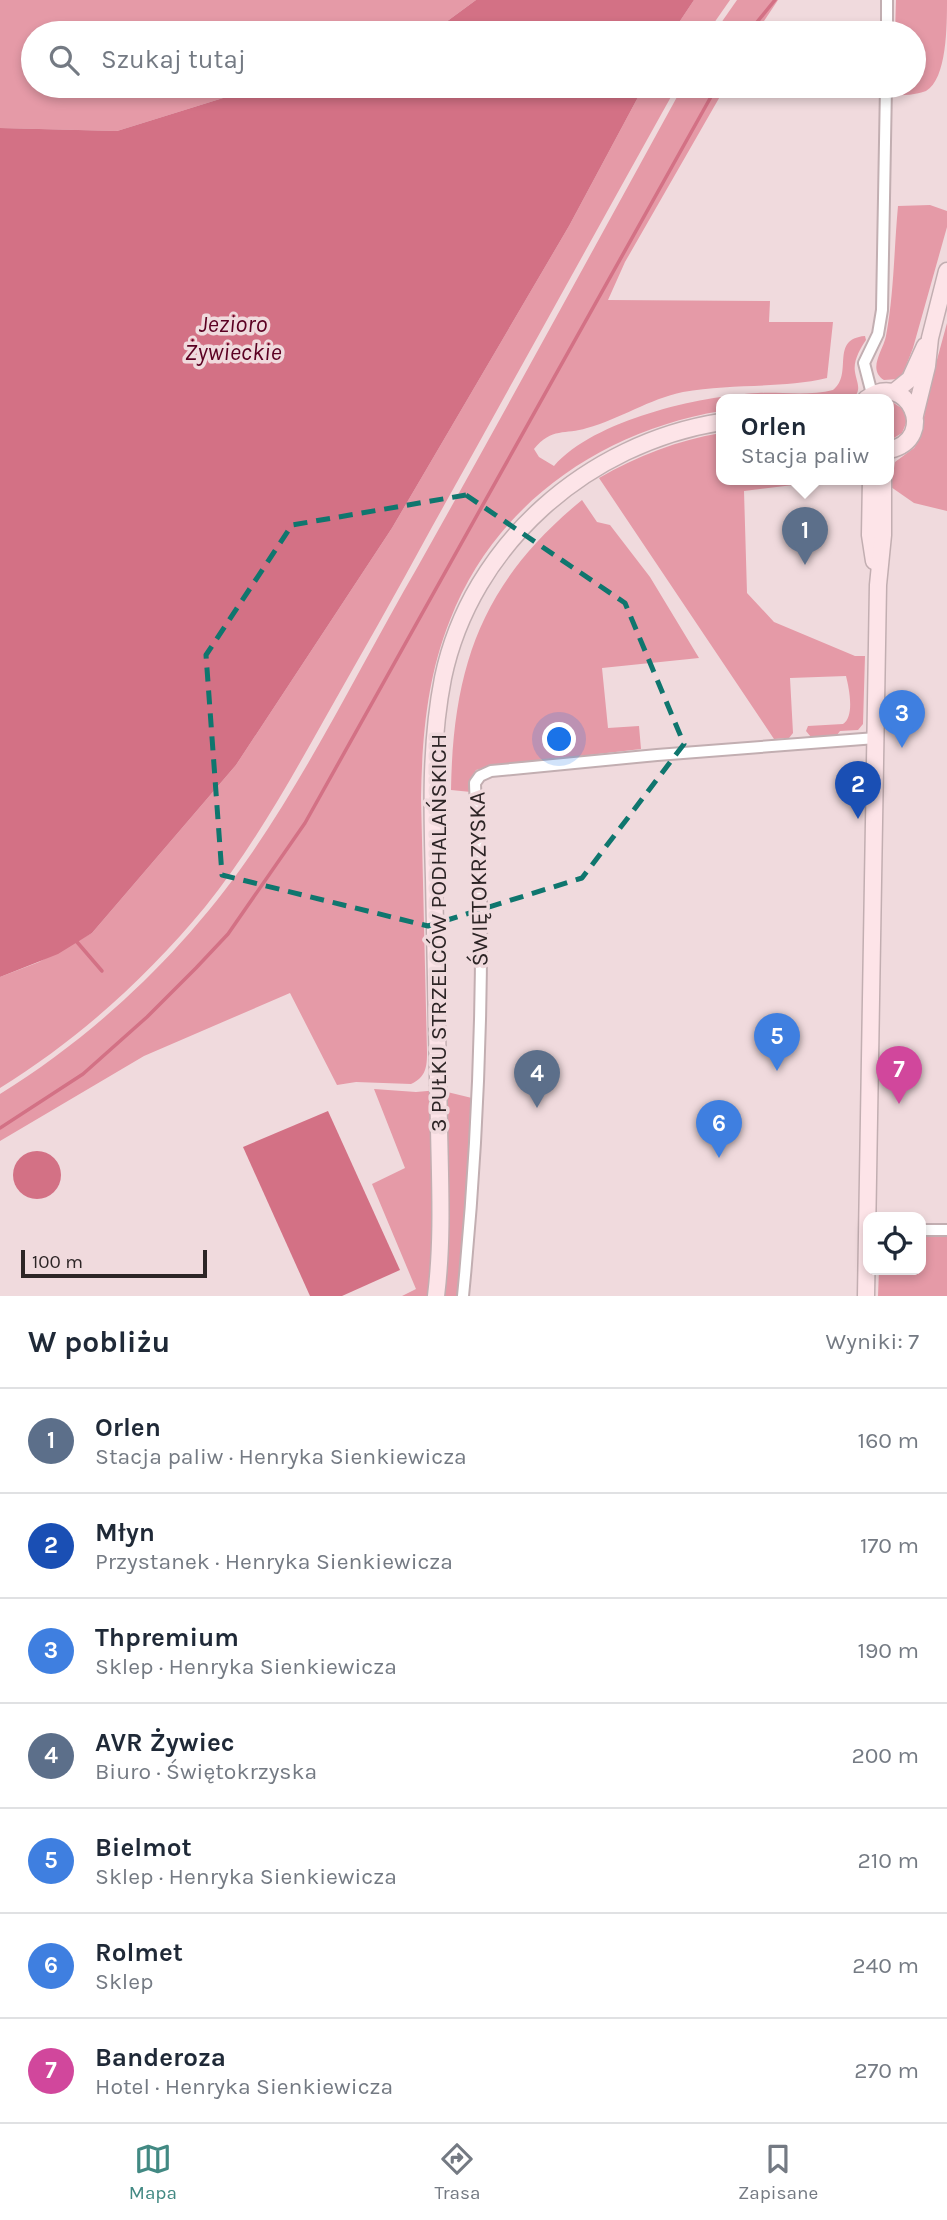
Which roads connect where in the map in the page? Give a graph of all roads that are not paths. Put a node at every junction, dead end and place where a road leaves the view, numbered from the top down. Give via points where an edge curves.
1 (887, 0) edge
2 (887, 21) edge
3 (886, 98) edge
4 (947, 271) edge
5 (930, 338) junction
6 (894, 392) junction
7 (868, 394) edge
8 (876, 394) edge
9 (915, 415) junction
10 (716, 423) edge
11 (894, 450) edge
12 (872, 485) edge
13 (883, 485) edge
14 (878, 585) junction
15 (876, 738) junction
16 (868, 1212) edge
17 (926, 1230) edge
18 (947, 1230) edge
19 (867, 1275) edge
20 (436, 1296) edge
21 (463, 1296) edge
22 (866, 1296) edge

1 - 2 street
3 - 7 street via 882,310 864,367
4 - 5 main road
5 - 6 main road via 910,379
5 - 9 main road
6 - 8 main road
6 - 9 main road via 907,401
9 - 11 main road via 912,434
10 - 20 main road, 3 PUŁKU STRZELCÓW PODHALAŃSKICH via 669,433 632,448 554,497 496,559 473,596 452,646 437,715 433,788 440,1221
12 - 14 main road via 870,534
13 - 14 main road
14 - 15 main road
15 - 16 main road
15 - 21 street, ŚWIĘTOKRZYSKA via 657,755 491,771 480,776 475,783 482,902 477,1076
17 - 18 street
19 - 22 main road

